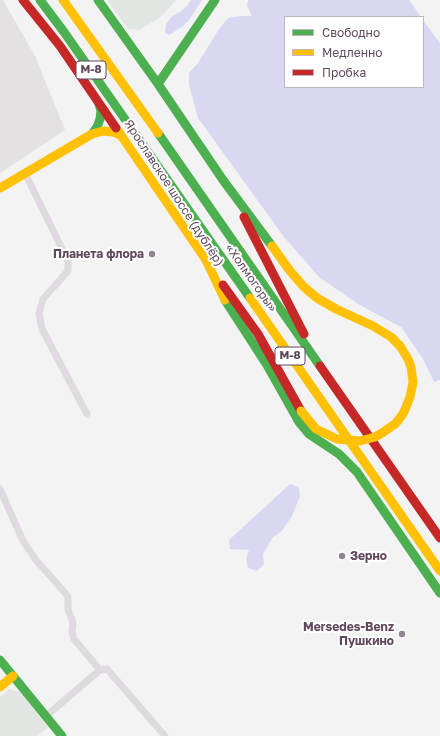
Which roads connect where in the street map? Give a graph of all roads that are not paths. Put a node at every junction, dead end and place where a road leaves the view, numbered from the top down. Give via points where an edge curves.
1 (23, 0) edge
2 (40, 0) edge
3 (63, 0) edge
4 (98, 0) edge
5 (215, 0) edge
6 (158, 84) junction
7 (98, 101) junction
8 (92, 134) junction
9 (122, 136) junction
10 (26, 173) junction
11 (223, 180) junction
12 (0, 188) edge
13 (206, 260) junction
14 (326, 375) junction
15 (87, 414) dead end
16 (0, 489) edge
17 (440, 538) edge
18 (440, 571) edge
19 (440, 593) edge
20 (0, 660) edge
21 (103, 670) junction
22 (13, 676) junction
23 (0, 687) edge
24 (46, 716) junction
25 (62, 736) edge
26 (165, 736) edge

1 - 7 main road, Ярославское шоссе (дублёр) via 60,46
2 - 18 main road, «Холмогоры» / М-8
3 - 14 main road, «Холмогоры» / М-8
4 - 6 main road
5 - 6 main road
6 - 11 main road
7 - 8 main road via 100,119
7 - 9 main road, Ярославское шоссе (дублёр)
8 - 9 main road via 103,131
8 - 10 main road
9 - 13 main road, Ярославское шоссе (дублёр)
10 - 12 main road
10 - 15 street via 68,261 68,271 43,299 39,313 42,329
11 - 13 main road, bridge via 304,287 336,309 391,337 400,346 411,367 412,390 408,405 400,418 382,433 360,441 337,439 316,429 301,411 258,334
11 - 14 main road
13 - 19 main road, Ярославское шоссе (дублёр) via 224,298 267,365 299,422 309,434 339,454 357,472
14 - 17 main road, «Холмогоры» / М-8
16 - 21 street via 24,541 36,560 68,597 74,639
20 - 22 main road
21 - 24 street
21 - 26 street
22 - 23 main road
22 - 24 main road
24 - 25 main road

